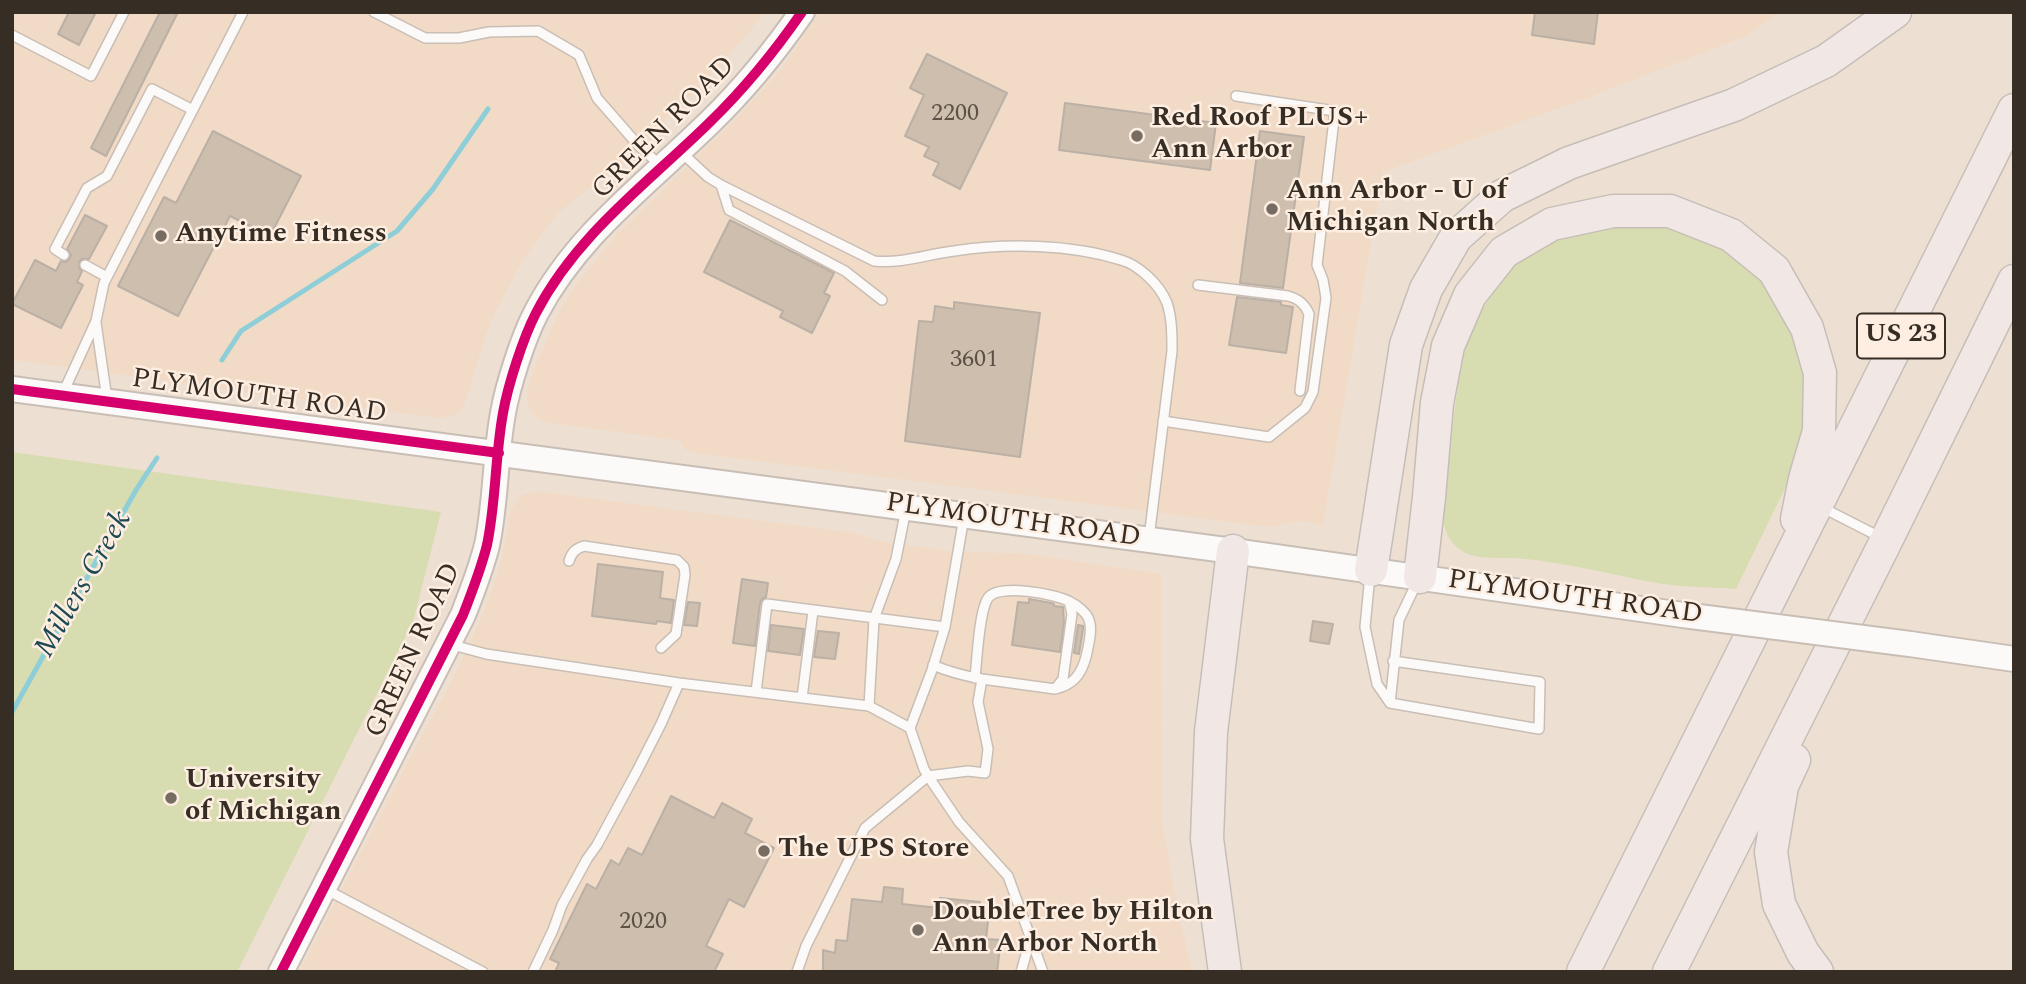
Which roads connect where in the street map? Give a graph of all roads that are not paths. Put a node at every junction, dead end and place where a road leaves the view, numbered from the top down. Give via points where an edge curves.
1 (124, 12) edge
2 (243, 12) edge
3 (374, 12) edge
4 (802, 12) edge
5 (1895, 12) edge
6 (12, 35) edge
7 (1236, 96) dead end
8 (193, 110) junction
9 (2014, 110) edge
10 (680, 150) junction
11 (662, 167) junction
12 (722, 185) junction
13 (64, 255) dead end
14 (85, 265) dead end
15 (107, 277) junction
16 (2014, 281) edge
17 (1198, 285) dead end
18 (882, 300) dead end
19 (96, 321) junction
20 (12, 388) edge
21 (1300, 391) dead end
22 (62, 395) junction
23 (107, 401) junction
24 (1163, 421) junction
25 (499, 453) junction
26 (1816, 505) junction
27 (906, 507) junction
28 (964, 515) junction
29 (1149, 540) junction
30 (1885, 544) junction
31 (1233, 551) junction
32 (569, 561) dead end
33 (1788, 561) junction
34 (1371, 570) junction
35 (1420, 577) junction
36 (1069, 601) junction
37 (813, 611) junction
38 (874, 619) junction
39 (945, 627) junction
40 (449, 644) junction
41 (661, 648) dead end
42 (2014, 659) edge
43 (1394, 661) junction
44 (933, 665) junction
45 (979, 678) junction
46 (679, 683) junction
47 (1055, 689) junction
48 (756, 692) junction
49 (802, 698) junction
50 (1390, 703) junction
51 (869, 706) junction
52 (910, 728) junction
53 (928, 776) junction
54 (324, 888) junction
55 (1031, 937) junction
56 (281, 972) edge
57 (483, 972) edge
58 (533, 972) edge
59 (797, 972) edge
60 (1021, 972) edge
61 (1043, 972) edge
62 (1225, 972) edge
63 (1583, 972) edge
64 (1670, 972) edge
65 (1817, 972) edge

1 - 6 lane via 91,76
2 - 8 lane
3 - 11 lane via 425,38 538,31 579,55 597,98
4 - 10 main road, GREEN ROAD via 739,91
5 - 34 highway via 1826,61 1734,105 1569,163 1502,196 1456,237 1426,289 1406,345
7 - 24 lane via 1335,111 1317,265 1326,298 1313,392 1305,408 1269,437
8 - 13 lane via 152,89 107,176 87,188 55,249
8 - 15 lane
9 - 26 highway, US 23
10 - 11 main road, GREEN ROAD
10 - 12 lane
11 - 25 main road, GREEN ROAD via 612,212 552,284 515,370
12 - 18 lane via 729,210 845,271
12 - 24 lane via 874,261 1016,245 1067,249 1132,265 1166,301 1172,327
14 - 15 lane
15 - 19 lane
16 - 30 highway, US 23
17 - 21 lane via 1288,296 1304,304 1309,314
19 - 22 lane
19 - 23 lane
20 - 22 main road, PLYMOUTH ROAD
22 - 23 main road, PLYMOUTH ROAD
23 - 25 main road, PLYMOUTH ROAD
24 - 29 lane
25 - 27 main road, PLYMOUTH ROAD
25 - 40 main road, GREEN ROAD via 486,546
26 - 30 lane
26 - 33 highway, US 23
27 - 28 main road, PLYMOUTH ROAD
27 - 38 lane via 896,559
28 - 29 main road, PLYMOUTH ROAD
28 - 39 lane
29 - 31 main road, PLYMOUTH ROAD
30 - 64 highway, US 23
30 - 65 highway via 1782,786 1771,852 1779,904
31 - 34 main road, PLYMOUTH ROAD
31 - 62 highway via 1211,732 1207,839
32 - 41 lane via 572,553 584,546 677,560 685,575 676,634
33 - 35 highway via 1819,431 1820,373 1807,328 1774,270 1731,235 1670,211 1613,211 1552,224 1504,251 1470,295 1448,346 1437,403
33 - 63 highway, US 23
34 - 35 main road, PLYMOUTH ROAD
34 - 50 lane via 1365,627 1377,684
35 - 42 main road, PLYMOUTH ROAD, bridge
35 - 43 lane via 1399,620
36 - 45 lane via 1016,590 1003,590 987,599
36 - 47 lane via 1072,614 1063,679
36 - 47 lane via 1089,618 1087,654 1075,681
37 - 38 lane
37 - 48 lane via 767,604
37 - 49 lane
38 - 39 lane
38 - 51 lane
39 - 44 lane
40 - 46 lane via 486,654
40 - 54 main road, GREEN ROAD
43 - 50 lane
43 - 50 lane via 1540,682 1539,729
44 - 45 lane
44 - 52 lane
45 - 47 lane
45 - 53 lane via 978,702 988,749 985,773
46 - 48 lane
46 - 58 lane via 637,771 562,905
48 - 49 lane
49 - 51 lane
51 - 52 lane
52 - 53 lane
53 - 55 lane via 960,822 1008,876
53 - 59 lane via 865,828
54 - 56 main road, GREEN ROAD
54 - 57 lane
55 - 60 lane
55 - 61 lane

